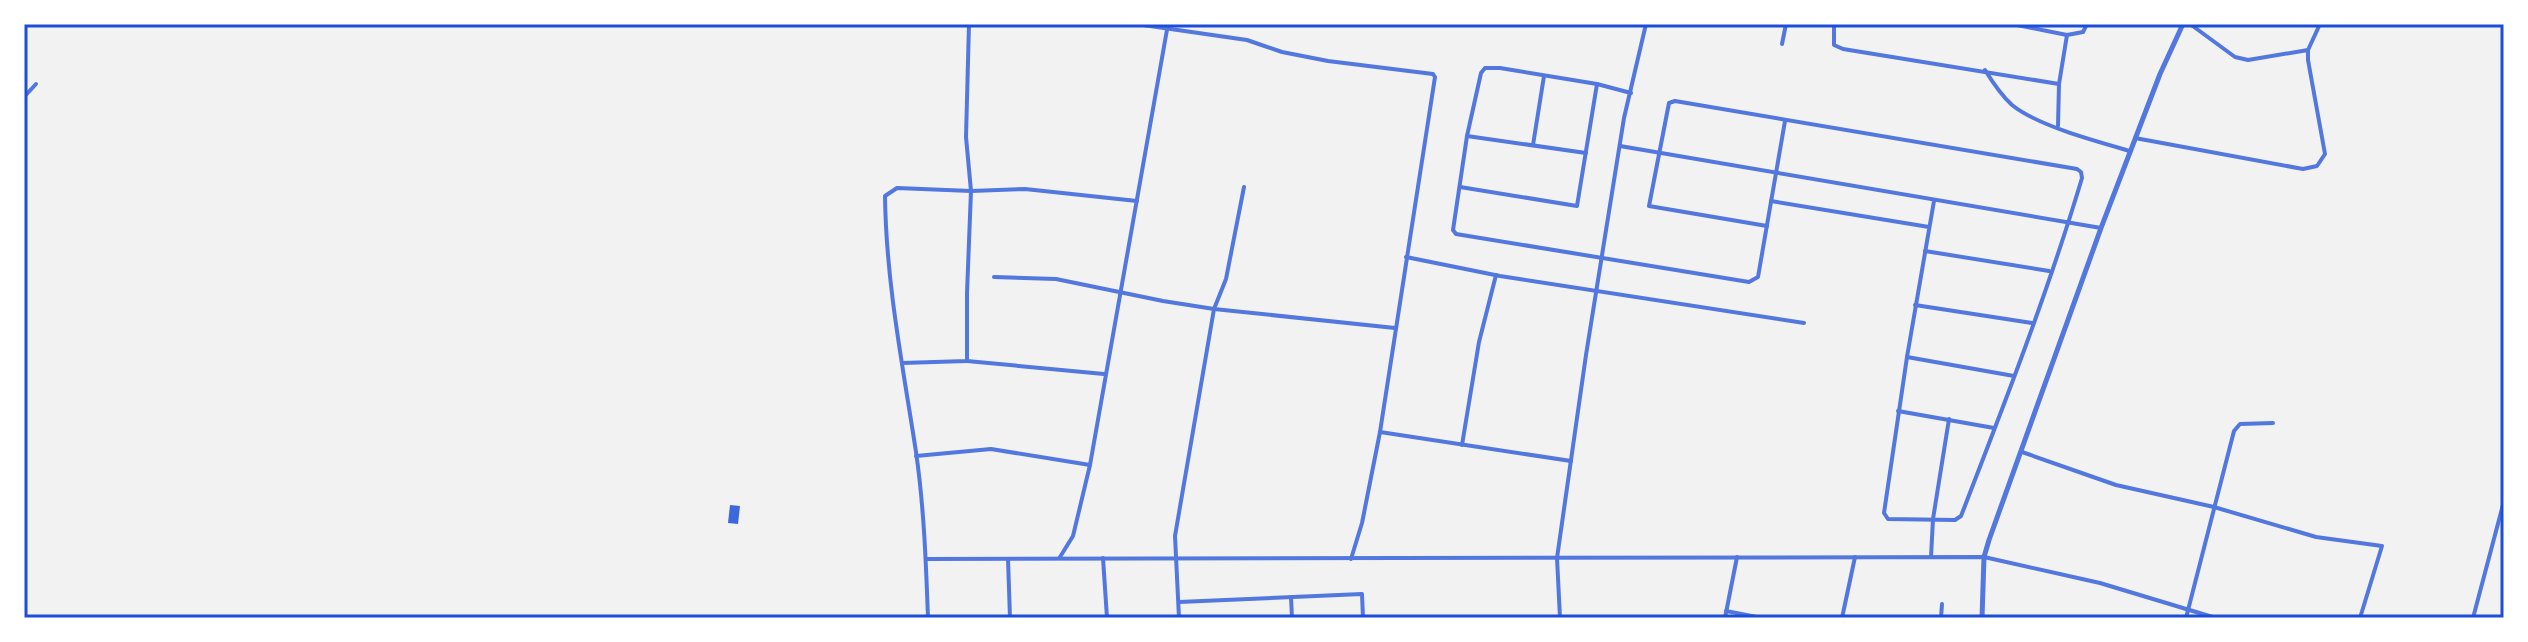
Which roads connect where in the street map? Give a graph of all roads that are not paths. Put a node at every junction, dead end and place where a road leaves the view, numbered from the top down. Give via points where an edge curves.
1 (969, 24) edge
2 (1136, 24) edge
3 (1646, 24) edge
4 (1786, 24) edge
5 (1834, 24) edge
6 (2012, 24) edge
7 (2087, 24) edge
8 (2183, 24) edge
9 (2190, 24) edge
10 (2320, 24) edge
11 (2020, 25) edge
12 (1167, 27) edge
13 (2067, 35) junction
14 (1782, 44) dead end
15 (2308, 50) junction
16 (1985, 70) junction
17 (1544, 76) junction
18 (36, 84) dead end
19 (1597, 84) junction
20 (2059, 84) junction
21 (1631, 93) junction
22 (24, 97) edge
23 (1785, 121) junction
24 (2058, 126) junction
25 (1467, 136) junction
26 (2135, 138) junction
27 (1532, 145) junction
28 (1620, 146) junction
29 (2130, 151) junction
30 (1586, 153) junction
31 (1659, 153) junction
32 (1775, 174) junction
33 (1244, 187) dead end
34 (1460, 187) junction
35 (971, 191) junction
36 (1137, 201) junction
37 (1771, 201) junction
38 (1934, 201) junction
39 (2069, 222) junction
40 (1767, 226) junction
41 (1929, 227) junction
42 (2101, 228) junction
43 (1925, 251) junction
44 (1406, 257) junction
45 (1603, 259) junction
46 (24, 267) edge
47 (2050, 271) junction
48 (1496, 275) junction
49 (24, 277) edge
50 (994, 277) dead end
51 (1598, 291) junction
52 (1120, 293) junction
53 (1915, 305) junction
54 (1214, 309) junction
55 (1804, 323) dead end
56 (2033, 323) junction
57 (1395, 328) junction
58 (1907, 357) junction
59 (967, 361) junction
60 (902, 363) junction
61 (1105, 374) junction
62 (2016, 376) junction
63 (1898, 411) junction
64 (1949, 419) junction
65 (2273, 423) dead end
66 (1995, 429) junction
67 (1380, 432) junction
68 (1462, 445) junction
69 (2022, 452) junction
70 (916, 456) junction
71 (1571, 461) junction
72 (1090, 465) junction
73 (2504, 501) edge
74 (2214, 507) junction
75 (1933, 519) junction
76 (1737, 557) junction
77 (1855, 557) junction
78 (1931, 557) junction
79 (1984, 557) junction
80 (1059, 558) junction
81 (1103, 558) junction
82 (1176, 558) junction
83 (1557, 558) junction
84 (926, 559) junction
85 (1008, 559) junction
86 (1351, 559) junction
87 (1291, 597) junction
88 (1179, 602) junction
89 (1942, 604) dead end
90 (2188, 610) junction
91 (1726, 611) junction
92 (928, 618) edge
93 (1010, 618) edge
94 (1107, 618) edge
95 (1179, 618) edge
96 (1292, 618) edge
97 (1363, 618) edge
98 (1560, 618) edge
99 (1725, 618) edge
100 (1762, 618) edge
101 (1842, 618) edge
102 (1941, 618) edge
103 (1982, 618) edge
104 (2186, 618) edge
105 (2216, 618) edge
106 (2360, 618) edge
107 (2473, 618) edge

1 - 35 street via 966,137
2 - 12 street
3 - 21 street
4 - 14 street
5 - 16 street via 1834,45 1843,49
6 - 11 street
7 - 13 street via 2083,32
8 - 26 street
9 - 15 street via 2235,57 2248,60
10 - 15 street
11 - 13 street
12 - 36 street
12 - 44 street via 1328,61 1433,74
13 - 20 street
15 - 26 street via 2325,154 2317,166 2303,169
16 - 20 street
16 - 24 street via 2013,105
17 - 19 street
17 - 25 street via 1485,68
17 - 27 street
18 - 22 street
19 - 21 street
19 - 30 street
20 - 24 street
21 - 28 street
23 - 31 street via 1672,101
23 - 32 street
23 - 39 street via 2077,169 2082,178
24 - 29 street
25 - 27 street
25 - 34 street
26 - 29 street
27 - 30 street
28 - 31 street
28 - 45 street
29 - 42 street
30 - 34 street via 1577,206
31 - 32 street
31 - 40 street via 1649,206
32 - 37 street
32 - 38 street
33 - 54 street via 1226,279
34 - 45 street via 1456,234
35 - 36 street via 1025,189
35 - 59 street
35 - 60 street via 897,188 885,196 886,250
36 - 52 street
37 - 40 street
37 - 41 street
38 - 39 street
38 - 41 street
39 - 42 street
39 - 47 street
40 - 45 street via 1758,277 1749,282
41 - 43 street
42 - 69 street
43 - 47 street
43 - 53 street
44 - 48 street
44 - 57 street
45 - 51 street
46 - 49 street
47 - 56 street
48 - 51 street
48 - 68 street
50 - 52 street via 1056,279
51 - 55 street
51 - 71 street
52 - 54 street
52 - 61 street
53 - 56 street
53 - 58 street
54 - 57 street
54 - 82 street via 1175,536
56 - 62 street
57 - 67 street
58 - 62 street
58 - 63 street
59 - 60 street
59 - 61 street
60 - 70 street
61 - 72 street
62 - 66 street
63 - 64 street
63 - 75 street via 1884,517
64 - 66 street
64 - 75 street
65 - 74 street via 2240,424 2234,431
66 - 75 street via 1961,516
67 - 68 street
67 - 86 street
68 - 71 street
69 - 74 street via 2116,485
69 - 79 street
70 - 72 street via 991,449
70 - 84 street
71 - 83 street
72 - 80 street via 1073,536
73 - 107 street
74 - 90 street
74 - 106 street via 2316,537 2382,546
75 - 78 street
76 - 77 street
76 - 83 street
76 - 91 street
77 - 78 street
77 - 101 street
78 - 79 street
79 - 90 street via 2100,583
79 - 103 street
80 - 81 street
80 - 85 street
81 - 82 street
81 - 94 street
82 - 86 street
82 - 88 street
83 - 86 street
83 - 98 street
84 - 85 street
84 - 92 street
85 - 93 street
87 - 88 street
87 - 96 street
87 - 97 street via 1362,594
88 - 95 street
89 - 102 street
90 - 104 street
90 - 105 street
91 - 99 street
91 - 100 street

